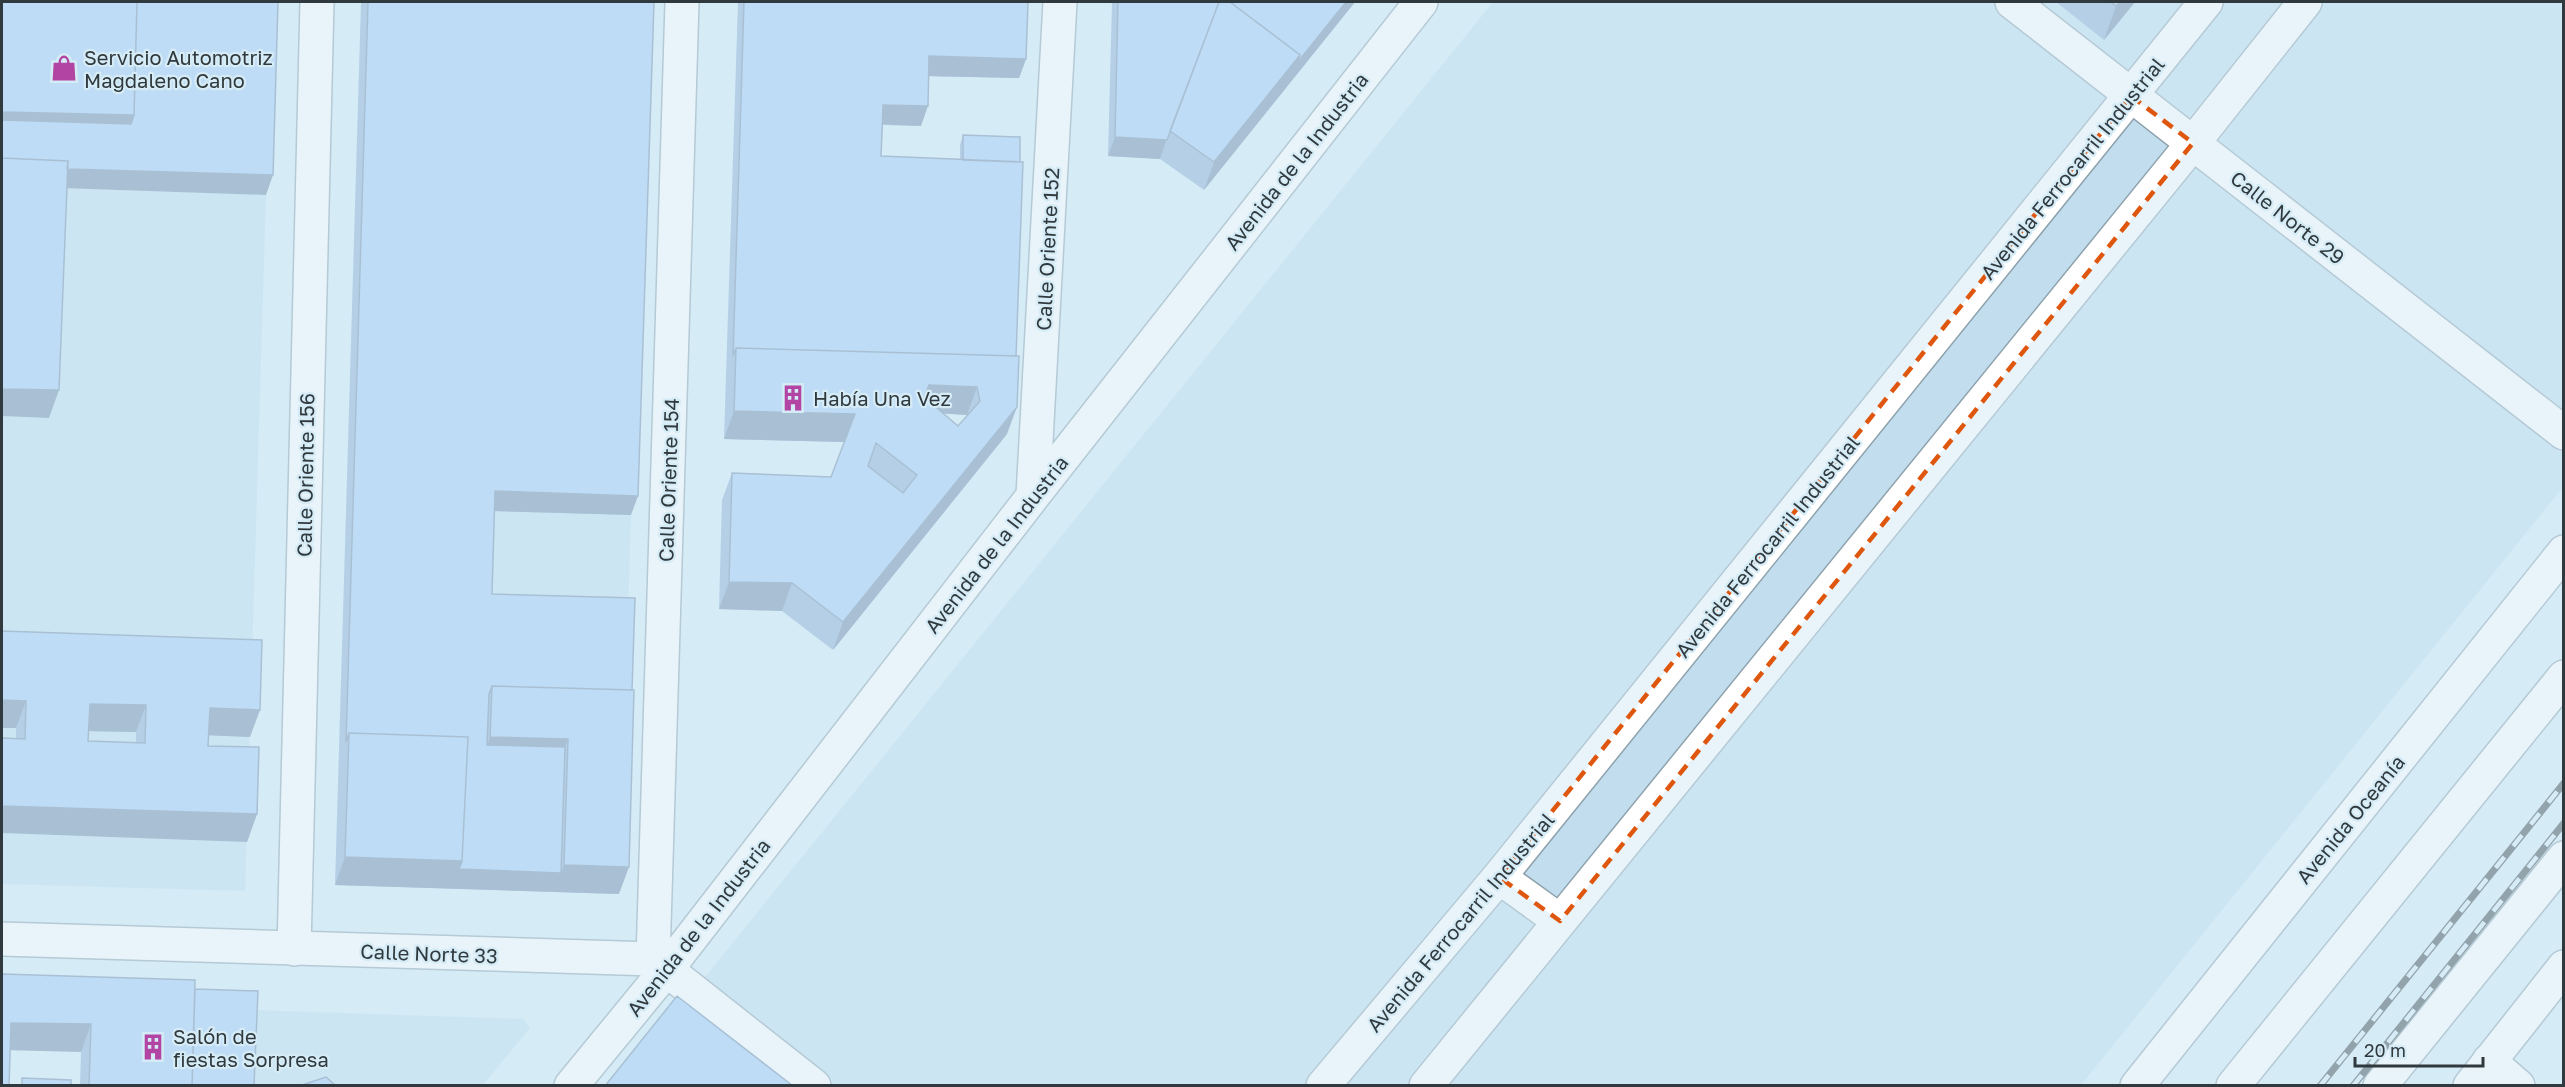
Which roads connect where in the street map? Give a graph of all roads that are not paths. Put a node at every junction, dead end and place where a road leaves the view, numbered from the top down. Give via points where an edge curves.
1 (317, 2) edge
2 (682, 2) edge
3 (1060, 2) edge
4 (1421, 2) edge
5 (2012, 2) edge
6 (2206, 2) edge
7 (2305, 2) edge
8 (2131, 96) junction
9 (2193, 143) junction
10 (2564, 433) edge
11 (1033, 496) junction
12 (2564, 552) edge
13 (2564, 677) edge
14 (2564, 858) edge
15 (1499, 877) junction
16 (1560, 921) junction
17 (2, 939) edge
18 (294, 949) junction
19 (660, 964) junction
20 (2564, 967) edge
21 (2479, 1073) edge
22 (571, 1086) edge
23 (814, 1086) edge
24 (1323, 1086) edge
25 (1426, 1086) edge
26 (2137, 1086) edge
27 (2233, 1086) edge
28 (2380, 1086) edge
29 (2518, 1086) edge

1 - 18 main road, Calle Oriente 156
2 - 19 main road, Calle Oriente 154
3 - 11 main road, Calle Oriente 152
4 - 11 main road, Avenida de la Industria
5 - 8 main road, Calle Norte 29
6 - 8 main road, Avenida Ferrocarril Industrial
7 - 9 main road
8 - 9 main road, Calle Norte 29
8 - 15 main road, Avenida Ferrocarril Industrial
9 - 10 main road, Calle Norte 29
9 - 16 main road
11 - 19 main road, Avenida de la Industria
12 - 26 main road, Avenida Oceanía
13 - 27 main road
14 - 28 main road
15 - 16 main road
15 - 24 main road, Avenida Ferrocarril Industrial
16 - 25 main road
17 - 18 main road, Calle Norte 33
18 - 19 main road, Calle Norte 33
19 - 22 main road, Avenida de la Industria
19 - 23 main road
20 - 21 main road
21 - 29 main road

